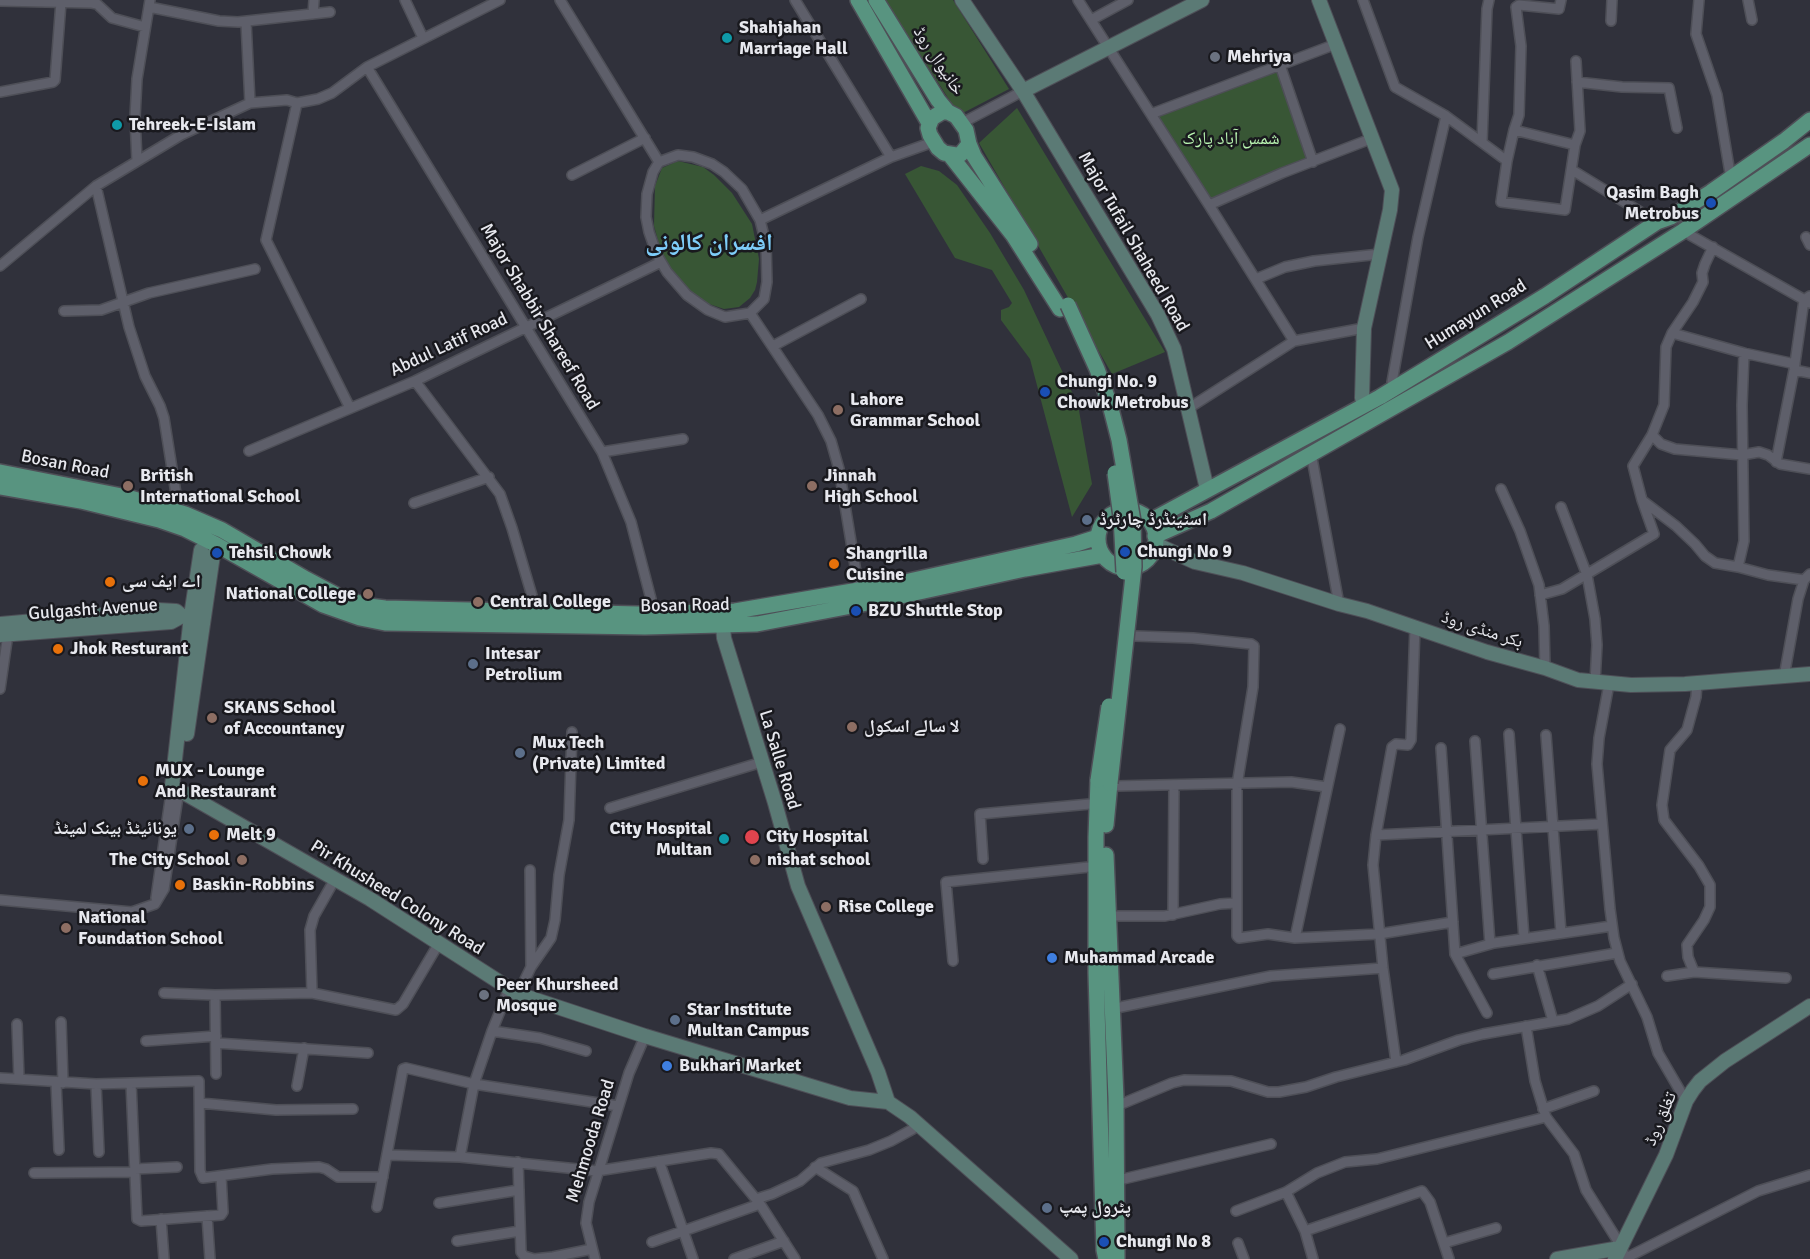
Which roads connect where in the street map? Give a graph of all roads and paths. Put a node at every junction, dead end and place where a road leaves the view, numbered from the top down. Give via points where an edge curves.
1 (314, 0) edge
2 (405, 0) edge
3 (500, 0) edge
4 (560, 0) edge
5 (795, 0) edge
6 (858, 0) edge
7 (876, 0) edge
8 (962, 0) edge
9 (1078, 0) edge
10 (1128, 0) edge
11 (1202, 0) edge
12 (1319, 0) edge
13 (1363, 0) edge
14 (1489, 0) edge
15 (1561, 0) edge
16 (1612, 0) edge
17 (1699, 0) edge
18 (1748, 0) edge
19 (0, 1) edge
20 (61, 2) junction
21 (149, 4) edge
22 (103, 5) edge
23 (330, 12) dead end
24 (314, 14) junction
25 (1091, 20) junction
26 (1752, 20) dead end
27 (1611, 21) dead end
28 (246, 22) junction
29 (145, 27) junction
30 (898, 37) junction
31 (423, 38) junction
32 (1336, 44) junction
33 (884, 46) junction
34 (1109, 48) junction
35 (1576, 61) dead end
36 (1280, 65) junction
37 (367, 67) junction
38 (1577, 82) junction
39 (1023, 91) junction
40 (0, 92) edge
41 (250, 103) junction
42 (297, 103) junction
43 (948, 112) junction
44 (1151, 114) junction
45 (1446, 116) junction
46 (1810, 120) edge
47 (929, 123) junction
48 (962, 123) junction
49 (1677, 128) dead end
50 (1514, 130) junction
51 (645, 138) junction
52 (1373, 138) junction
53 (933, 142) junction
54 (1482, 142) junction
55 (969, 144) junction
56 (1575, 145) junction
57 (1810, 145) edge
58 (950, 155) junction
59 (891, 157) junction
60 (137, 161) junction
61 (1506, 161) junction
62 (659, 162) junction
63 (1313, 162) junction
64 (1572, 170) junction
65 (572, 175) dead end
66 (1731, 179) junction
67 (96, 186) junction
68 (1209, 205) junction
69 (760, 220) junction
70 (1657, 222) junction
71 (1690, 235) dead end
72 (1713, 247) junction
73 (1380, 254) junction
74 (661, 262) junction
75 (0, 266) edge
76 (255, 269) dead end
77 (1256, 279) junction
78 (861, 299) dead end
79 (1808, 300) edge
80 (123, 301) junction
81 (1064, 307) junction
82 (64, 312) dead end
83 (750, 313) junction
84 (525, 327) junction
85 (1364, 328) junction
86 (1672, 333) junction
87 (1294, 341) junction
88 (773, 346) junction
89 (1744, 353) junction
90 (1795, 367) junction
91 (1426, 369) junction
92 (1810, 372) edge
93 (415, 381) junction
94 (1392, 382) junction
95 (1362, 398) junction
96 (350, 408) junction
97 (1189, 408) junction
98 (1652, 435) junction
99 (683, 439) dead end
100 (249, 451) dead end
101 (602, 452) junction
102 (1311, 453) junction
103 (1742, 455) junction
104 (1776, 462) junction
105 (1810, 469) edge
106 (0, 472) edge
107 (489, 477) junction
108 (0, 487) edge
109 (1207, 489) junction
110 (1501, 489) dead end
111 (177, 500) dead end
112 (1642, 500) junction
113 (414, 503) dead end
114 (1562, 507) dead end
115 (1153, 534) junction
116 (1098, 537) junction
117 (207, 552) dead end
118 (1102, 555) junction
119 (1738, 567) junction
120 (1587, 575) junction
121 (1807, 577) edge
122 (859, 590) junction
123 (1540, 595) junction
124 (533, 599) dead end
125 (651, 599) dead end
126 (1339, 604) junction
127 (192, 616) junction
128 (723, 626) junction
129 (1415, 627) junction
130 (3, 631) edge
131 (1135, 636) dead end
132 (1545, 668) junction
133 (1810, 674) edge
134 (1784, 677) junction
135 (1602, 683) junction
136 (1697, 683) junction
137 (0, 689) edge
138 (1340, 729) dead end
139 (573, 732) dead end
140 (1509, 734) dead end
141 (1546, 735) dead end
142 (1474, 741) dead end
143 (1441, 748) dead end
144 (762, 762) junction
145 (1237, 785) junction
146 (1116, 786) dead end
147 (1174, 786) junction
148 (1327, 787) junction
149 (176, 788) junction
150 (1090, 804) dead end
151 (610, 808) dead end
152 (1602, 824) junction
153 (1553, 826) junction
154 (1516, 828) junction
155 (1481, 830) junction
156 (1447, 832) junction
157 (1376, 835) junction
158 (983, 859) dead end
159 (1089, 867) dead end
160 (530, 870) dead end
161 (335, 879) junction
162 (0, 900) edge
163 (1236, 903) junction
164 (1173, 915) junction
165 (1114, 916) dead end
166 (1453, 922) junction
167 (1612, 926) junction
168 (1561, 933) junction
169 (1379, 934) junction
170 (1295, 938) junction
171 (1524, 938) junction
172 (439, 943) junction
173 (1490, 944) junction
174 (1617, 952) junction
175 (1455, 954) junction
176 (953, 961) dead end
177 (1537, 965) junction
178 (531, 967) junction
179 (1383, 968) junction
180 (1694, 972) junction
181 (1493, 974) dead end
182 (1667, 975) dead end
183 (1786, 978) dead end
184 (1632, 984) junction
185 (513, 992) junction
186 (164, 993) dead end
187 (312, 993) junction
188 (215, 995) junction
189 (1810, 1006) edge
190 (1116, 1008) dead end
191 (1487, 1013) dead end
192 (1553, 1021) junction
193 (61, 1022) dead end
194 (17, 1024) dead end
195 (1526, 1026) junction
196 (492, 1031) junction
197 (645, 1036) junction
198 (216, 1039) junction
199 (147, 1041) dead end
200 (304, 1048) junction
201 (586, 1051) dead end
202 (368, 1053) dead end
203 (1396, 1062) junction
204 (216, 1074) dead end
205 (0, 1078) edge
206 (19, 1079) junction
207 (60, 1082) junction
208 (131, 1083) junction
209 (96, 1084) junction
210 (474, 1084) junction
211 (297, 1086) dead end
212 (1594, 1091) dead end
213 (1686, 1101) junction
214 (888, 1102) junction
215 (200, 1103) junction
216 (1119, 1105) dead end
217 (618, 1106) junction
218 (353, 1109) dead end
219 (1544, 1113) junction
220 (911, 1123) junction
221 (1271, 1144) dead end
222 (59, 1150) dead end
223 (99, 1152) dead end
224 (387, 1155) junction
225 (460, 1157) junction
226 (659, 1161) junction
227 (518, 1162) junction
228 (177, 1167) dead end
229 (815, 1167) junction
230 (135, 1170) junction
231 (597, 1171) junction
232 (34, 1173) dead end
233 (1810, 1175) edge
234 (221, 1176) junction
235 (383, 1177) junction
236 (1119, 1180) dead end
237 (519, 1190) junction
238 (1286, 1192) junction
239 (758, 1201) junction
240 (439, 1203) dead end
241 (377, 1208) dead end
242 (1236, 1211) dead end
243 (207, 1216) junction
244 (161, 1219) junction
245 (1496, 1228) dead end
246 (520, 1231) junction
247 (683, 1231) junction
248 (1305, 1231) junction
249 (457, 1241) dead end
250 (784, 1241) junction
251 (652, 1242) dead end
252 (1444, 1242) junction
253 (1238, 1243) dead end
254 (592, 1249) junction
255 (1621, 1254) edge
256 (164, 1259) edge
257 (210, 1259) edge
258 (595, 1259) edge
259 (693, 1259) edge
260 (734, 1259) edge
261 (795, 1259) edge
262 (883, 1259) edge
263 (1071, 1259) edge
264 (1106, 1259) edge
265 (1118, 1259) edge
266 (1244, 1259) edge
267 (1313, 1259) edge
268 (1449, 1259) edge
269 (1557, 1259) edge

1 - 24 street
2 - 31 street
3 - 31 street
4 - 51 street
5 - 59 street
6 - 33 main road
7 - 30 main road, خانیوال روڈ
8 - 39 street, Major Tufail Shaheed Road
9 - 25 street
10 - 25 street
11 - 34 street
12 - 32 street
13 - 45 street via 1395,87
14 - 54 street
15 - 50 street via 1559,9 1516,7 1520,54 1519,115
16 - 27 street
17 - 66 street via 1696,34 1717,95
18 - 26 street
19 - 20 street
20 - 22 street
20 - 40 street via 55,80
21 - 28 street via 219,21
21 - 29 street
22 - 29 street via 112,18
23 - 24 street
24 - 28 street
25 - 34 street
28 - 41 street
29 - 60 street via 137,79
30 - 33 main road
30 - 43 main road, خانیوال روڈ
31 - 37 street
32 - 36 street
32 - 52 street
33 - 47 main road
34 - 39 street
34 - 44 street
35 - 38 street
36 - 44 street
36 - 63 street
37 - 42 street via 332,93
37 - 84 street, Major Shabbir Shareef Road
38 - 49 street via 1669,88
38 - 56 street via 1580,131
39 - 48 street
39 - 97 street, Major Tufail Shaheed Road via 1158,315 1174,349
41 - 42 street
41 - 60 street via 181,135
42 - 96 street via 266,240
43 - 47 main road via 936,114
43 - 48 main road
44 - 68 street
45 - 54 street
45 - 94 street via 1418,237
46 - 66 main road, Humayun Road
47 - 53 main road
48 - 55 main road
50 - 56 street
50 - 61 street
51 - 62 street
51 - 65 street
52 - 63 street
52 - 73 street via 1392,190
53 - 58 main road
53 - 59 street
54 - 61 street
55 - 58 main road via 961,154
55 - 81 main road
56 - 64 street
57 - 102 main road, Humayun Road via 1508,342
58 - 81 main road
59 - 69 street
60 - 67 street
61 - 64 street via 1501,202 1565,210
62 - 69 street via 685,155 712,164 742,189
62 - 74 street via 650,182 646,217
63 - 68 street
64 - 70 street
66 - 70 main road, Humayun Road
67 - 75 street
67 - 80 street
68 - 77 street
69 - 83 street via 766,244 767,282 764,299
70 - 91 main road, Humayun Road
71 - 72 street
72 - 79 street
72 - 86 street via 1694,302
73 - 77 street via 1314,261
73 - 85 street
74 - 83 street via 687,295 708,310 725,317
74 - 84 street, Abdul Latif Road
76 - 80 street
77 - 87 street
78 - 88 street
79 - 90 street
80 - 82 street via 101,310
80 - 111 street via 145,376 164,418
81 - 264 main road, bridge via 1102,407 1117,481 1124,567 1120,625 1098,780 1096,837 1096,973
81 - 265 main road, bridge via 1097,369 1110,405 1133,521 1134,567 1106,832
83 - 88 street
84 - 93 street, Abdul Latif Road
84 - 101 street, Major Shabbir Shareef Road
85 - 87 street
85 - 95 street
86 - 89 street
86 - 98 street via 1666,347 1664,405
87 - 97 street
88 - 122 street via 831,441
89 - 90 street
89 - 103 street
90 - 92 street
90 - 104 street
91 - 94 main road
91 - 109 main road, Humayun Road
93 - 96 street, Abdul Latif Road
93 - 107 street
94 - 95 main road
95 - 109 main road
96 - 100 street, Abdul Latif Road
97 - 109 street, Major Tufail Shaheed Road
98 - 103 street via 1661,444 1675,449
98 - 112 street via 1634,466
99 - 101 street
101 - 125 street, Major Shabbir Shareef Road via 631,522
102 - 115 main road, Humayun Road via 1211,511
102 - 126 street
103 - 104 street via 1759,452
103 - 119 street via 1744,541
104 - 105 street
106 - 122 main road, Bosan Road via 136,499 185,514 222,530 340,597 369,606 638,614 735,611
107 - 113 street
107 - 124 street via 507,512
108 - 128 main road, Bosan Road via 159,519 217,545 323,605 360,618 419,624
109 - 115 main road, Humayun Road via 1180,507
110 - 123 street via 1520,531
112 - 119 street via 1715,563
112 - 120 street via 1654,534
114 - 120 street
115 - 116 main road via 1139,512 1122,510 1106,519
115 - 118 main road via 1148,558 1135,566 1119,567
115 - 126 street, بکر منڈی روڈ via 1195,562
116 - 118 main road
116 - 122 main road, Bosan Road
117 - 127 street
118 - 128 main road, Bosan Road via 845,608
119 - 121 street via 1768,575
120 - 123 street via 1562,589
120 - 135 street
121 - 134 street via 1798,599
123 - 132 street
126 - 129 street, بکر منڈی روڈ
127 - 130 street, Gulgasht Avenue via 171,622
127 - 149 street
128 - 144 street, La Salle Road
129 - 132 street, بکر منڈی روڈ
129 - 157 street via 1411,740 1408,745 1392,747
130 - 137 street
131 - 145 street via 1254,646 1253,687
132 - 135 street, بکر منڈی روڈ via 1578,680
133 - 134 street, بکر منڈی روڈ
134 - 136 street, بکر منڈی روڈ
135 - 136 street, بکر منڈی روڈ
135 - 152 street via 1597,751
136 - 180 street via 1687,730 1670,750 1662,805 1664,820 1708,879 1711,892 1710,907 1687,945
138 - 148 street
139 - 178 street via 569,820 555,920 551,938
140 - 154 street
141 - 153 street
142 - 155 street
143 - 156 street
144 - 151 street
144 - 214 street, La Salle Road via 798,886
145 - 147 street
145 - 148 street via 1291,782
145 - 163 street
146 - 147 street
147 - 164 street
148 - 170 street
149 - 161 street, Pir Khusheed Colony Road
149 - 162 street via 164,889 155,904 132,912
150 - 158 street via 980,814
152 - 153 street
152 - 167 street
153 - 154 street
153 - 168 street
154 - 155 street
154 - 171 street
155 - 156 street
155 - 173 street
156 - 157 street
156 - 166 street
157 - 169 street via 1373,877
159 - 176 street via 946,882
160 - 178 street
161 - 172 street, Pir Khusheed Colony Road
161 - 187 street via 310,930
163 - 164 street
163 - 170 street via 1235,933 1239,938 1268,934
164 - 165 street
166 - 169 street
166 - 175 street
167 - 168 street
167 - 174 street
168 - 171 street
169 - 170 street
169 - 179 street
171 - 173 street
172 - 185 street, Pir Khusheed Colony Road
172 - 187 street via 396,1010
173 - 175 street
174 - 177 street
174 - 184 street
175 - 191 street
177 - 181 street
177 - 192 street
178 - 185 street
179 - 190 street via 1271,976
179 - 203 street
180 - 182 street
180 - 183 street
184 - 192 street via 1585,1013
184 - 213 street via 1658,1053
185 - 196 street
185 - 197 street, Pir Khusheed Colony Road
186 - 188 street
187 - 188 street
188 - 198 street
189 - 213 street, تغلق روڈ via 1712,1071
192 - 195 street
193 - 207 street
194 - 206 street
195 - 203 street via 1459,1040
195 - 219 street
196 - 201 street via 540,1038
196 - 210 street
197 - 214 street, Pir Khusheed Colony Road via 850,1098
197 - 217 street, Mehmooda Road
198 - 199 street
198 - 200 street
198 - 204 street
200 - 202 street
200 - 211 street
203 - 216 street via 1279,1092 1260,1091 1231,1081 1184,1080
205 - 206 street
206 - 207 street
207 - 209 street
207 - 222 street
208 - 209 street
208 - 215 street via 199,1081
208 - 230 street
209 - 223 street
210 - 217 street
210 - 224 street via 403,1069
210 - 225 street
212 - 219 street
213 - 255 street, تغلق روڈ
214 - 220 street
215 - 218 street via 276,1110
215 - 234 street via 201,1176
217 - 231 street, Mehmooda Road
219 - 238 street via 1377,1159 1345,1162
219 - 255 street via 1574,1154 1586,1190
220 - 229 street via 891,1141
220 - 263 street
221 - 236 street
224 - 225 street
224 - 235 street
225 - 227 street
226 - 231 street
226 - 239 street via 719,1154
226 - 247 street
227 - 231 street
227 - 237 street
228 - 230 street
229 - 239 street via 809,1175
229 - 262 street via 853,1191
230 - 232 street
230 - 244 street via 137,1219
231 - 254 street, Mehmooda Road via 586,1216
233 - 255 street via 1758,1191
234 - 235 street via 319,1167 338,1177
234 - 243 street via 223,1212
235 - 241 street
237 - 240 street
237 - 246 street
238 - 242 street
238 - 248 street
239 - 247 street
239 - 250 street
243 - 244 street
243 - 257 street
244 - 256 street
245 - 252 street
246 - 249 street
246 - 254 street via 521,1252 527,1258
247 - 251 street
247 - 259 street
248 - 252 street via 1422,1191 1431,1202
248 - 267 street
250 - 260 street
250 - 261 street
252 - 268 street
253 - 266 street
254 - 258 street, Mehmooda Road
255 - 269 street

